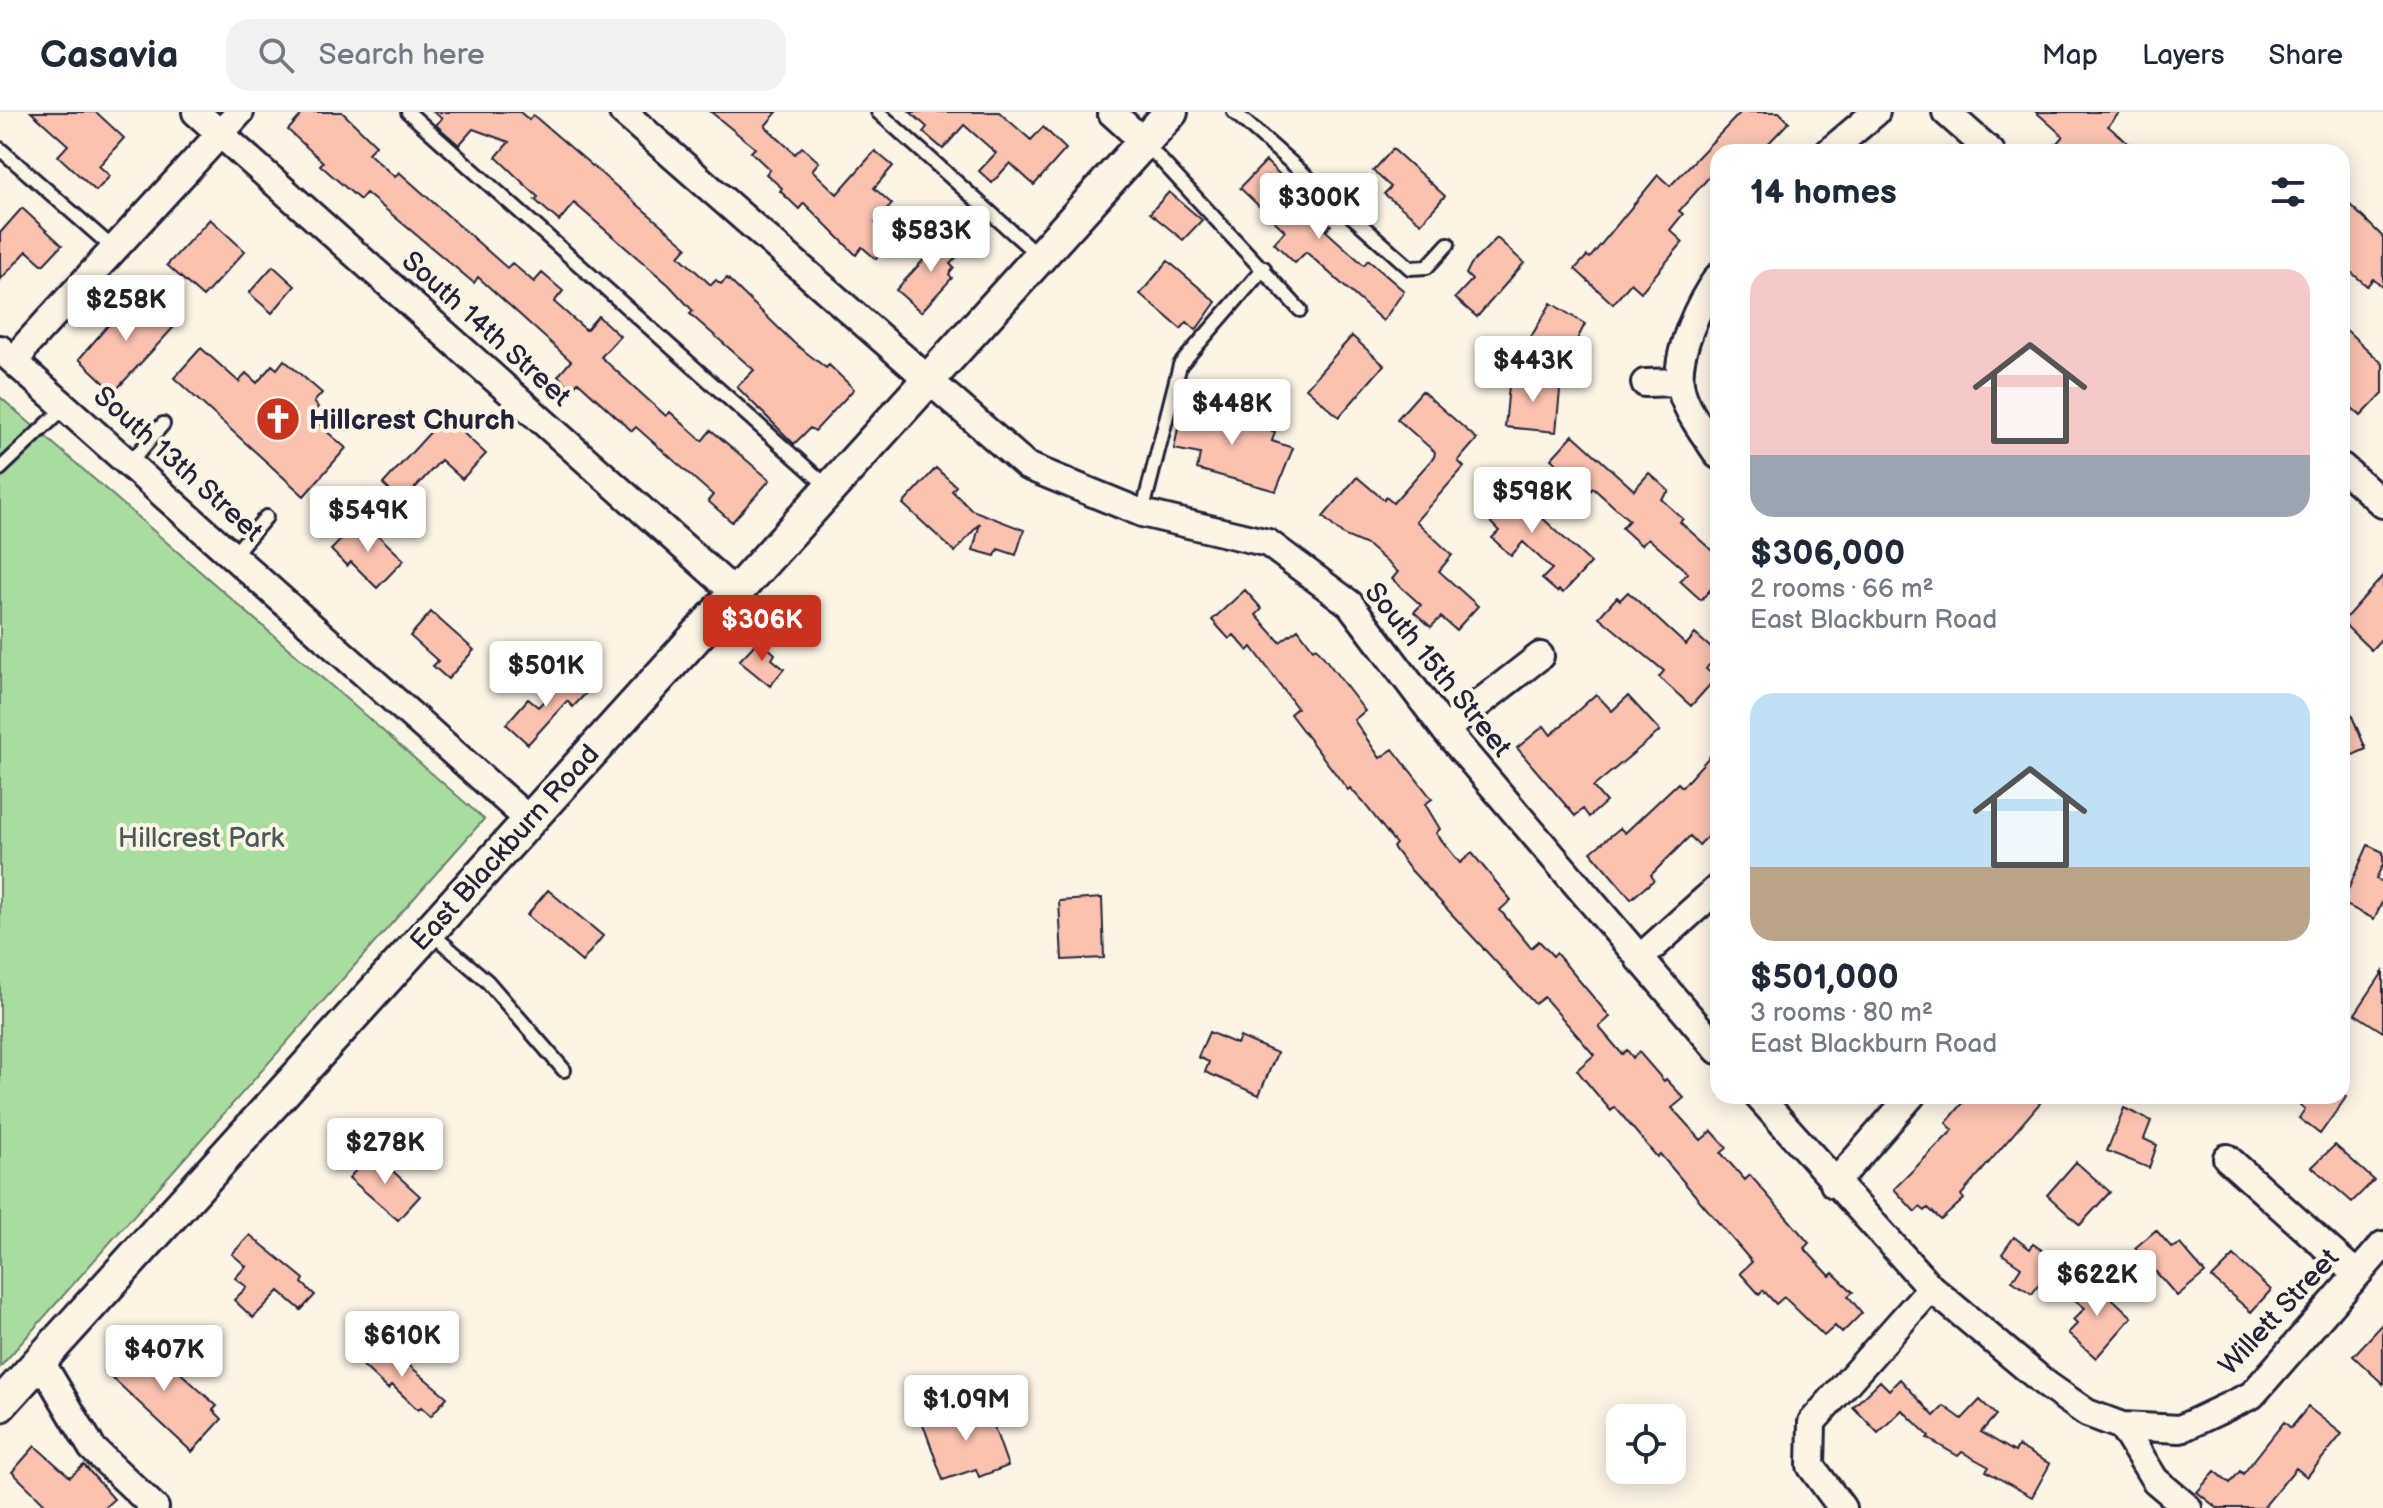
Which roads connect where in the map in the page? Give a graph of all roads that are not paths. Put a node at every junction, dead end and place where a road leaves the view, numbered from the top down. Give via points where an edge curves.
1 (196, 112) edge
2 (240, 112) edge
3 (408, 112) edge
4 (623, 112) edge
5 (878, 112) edge
6 (1111, 112) edge
7 (1171, 112) edge
8 (1234, 112) edge
9 (1876, 112) edge
10 (1946, 112) edge
11 (220, 133) junction
12 (1144, 142) junction
13 (1838, 144) edge
14 (1982, 144) edge
15 (0, 149) edge
16 (1448, 244) dead end
17 (114, 249) junction
18 (1041, 259) junction
19 (1264, 268) junction
20 (1710, 288) edge
21 (1300, 310) dead end
22 (8, 356) edge
23 (927, 381) junction
24 (1680, 382) junction
25 (1645, 383) dead end
26 (66, 406) junction
27 (163, 424) dead end
28 (1710, 443) edge
29 (131, 462) junction
30 (0, 469) edge
31 (2350, 474) edge
32 (831, 489) junction
33 (2383, 504) edge
34 (1142, 513) junction
35 (266, 517) dead end
36 (234, 554) junction
37 (734, 592) junction
38 (1540, 656) dead end
39 (1445, 730) junction
40 (529, 820) junction
41 (1710, 895) edge
42 (428, 931) junction
43 (1639, 959) junction
44 (1710, 1041) edge
45 (564, 1070) dead end
46 (1765, 1104) edge
47 (1904, 1104) edge
48 (2227, 1158) dead end
49 (1834, 1184) junction
50 (2383, 1245) edge
51 (2356, 1274) junction
52 (1931, 1288) junction
53 (40, 1360) junction
54 (0, 1405) edge
55 (2122, 1426) junction
56 (155, 1508) edge
57 (1842, 1508) edge
58 (2188, 1508) edge

1 - 11 street, South 14th Street
2 - 11 street
3 - 32 lane
4 - 23 street, South 15th Street
5 - 18 lane
6 - 12 street
7 - 12 street, East Blackburn Road
8 - 16 lane via 1410,268 1427,267
9 - 13 street
10 - 14 street
11 - 17 street
11 - 37 street, South 14th Street
12 - 18 street, East Blackburn Road
12 - 19 lane
15 - 17 lane
17 - 22 street via 26,345
18 - 23 street, East Blackburn Road
19 - 21 lane
19 - 34 lane via 1180,365
20 - 24 street via 1688,338
22 - 26 street, South 13th Street
23 - 32 street, East Blackburn Road
23 - 34 street, South 15th Street via 1027,466
24 - 25 street
24 - 28 street
26 - 29 street, South 13th Street
26 - 30 lane
27 - 29 lane
29 - 36 street, South 13th Street
31 - 33 street
32 - 37 street, East Blackburn Road
34 - 39 street, South 15th Street via 1268,543 1350,604
35 - 36 lane
36 - 40 street, South 13th Street
37 - 40 street, East Blackburn Road
38 - 39 street
39 - 43 street, South 15th Street
40 - 42 street, East Blackburn Road
41 - 43 street
42 - 45 lane via 487,981
42 - 53 street, East Blackburn Road
43 - 44 street, South 15th Street
46 - 49 street
47 - 49 street
48 - 51 street
49 - 52 street
50 - 51 street, Willett Street
51 - 55 street, Willett Street via 2252,1395 2180,1429
52 - 55 street via 2047,1385 2087,1413
52 - 57 street via 1812,1422 1811,1466
53 - 54 street, East Blackburn Road
53 - 56 street via 92,1448
55 - 58 street via 2155,1480

